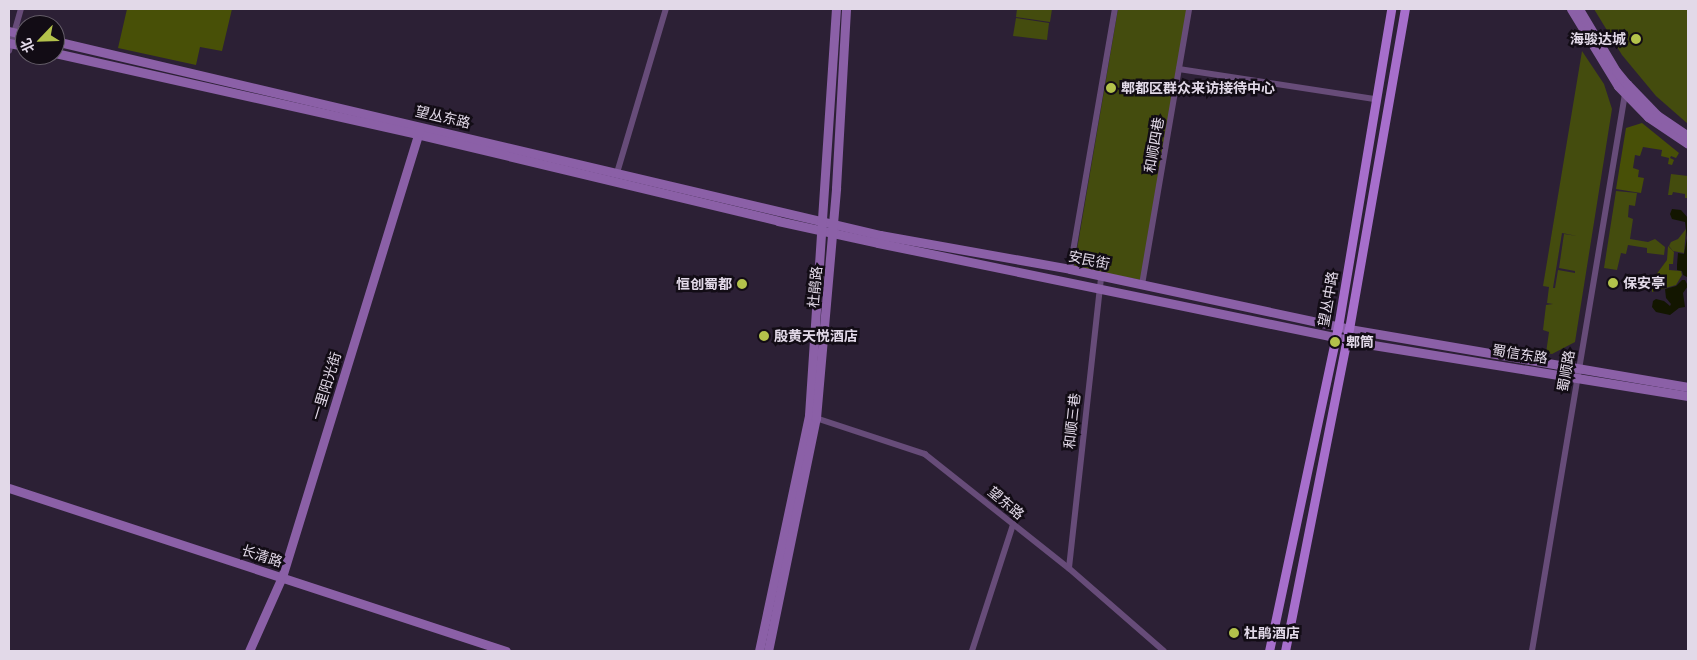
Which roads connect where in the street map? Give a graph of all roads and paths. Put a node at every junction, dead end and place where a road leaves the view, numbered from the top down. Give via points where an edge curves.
1 (21, 9) edge
2 (666, 9) edge
3 (836, 9) edge
4 (846, 9) edge
5 (1115, 9) edge
6 (1189, 9) edge
7 (1391, 9) edge
8 (1405, 9) edge
9 (1571, 9) edge
10 (1580, 11) edge
11 (11, 31) edge
12 (65, 44) edge
13 (9, 46) edge
14 (65, 55) edge
15 (1179, 69) junction
16 (1625, 94) junction
17 (1376, 99) junction
18 (420, 130) junction
19 (1688, 136) edge
20 (1688, 144) edge
21 (617, 173) junction
22 (823, 226) junction
23 (833, 229) junction
24 (1070, 269) junction
25 (1101, 276) junction
26 (1142, 284) junction
27 (1099, 288) junction
28 (1338, 327) junction
29 (1349, 329) junction
30 (1336, 337) junction
31 (1347, 339) junction
32 (1579, 373) junction
33 (1688, 387) edge
34 (1688, 396) edge
35 (812, 417) junction
36 (9, 488) edge
37 (1013, 525) junction
38 (1069, 568) junction
39 (282, 577) junction
40 (249, 651) edge
41 (506, 651) edge
42 (759, 651) edge
43 (768, 651) edge
44 (972, 651) edge
45 (1164, 651) edge
46 (1269, 651) edge
47 (1285, 651) edge
48 (1532, 651) edge

1 - 11 street
2 - 21 street
3 - 22 main road, 杜鹃路
4 - 23 main road, 杜鹃路
5 - 24 street
6 - 15 street, 和顺四巷
7 - 17 main road, 望丛中路
8 - 29 main road, 望丛中路
9 - 16 main road
10 - 19 main road via 1627,84 1657,115
11 - 13 street
12 - 18 main road, 望丛东路
14 - 18 main road, 望丛东路
15 - 17 street
15 - 26 street, 和顺四巷
16 - 20 main road via 1648,117
16 - 32 street, 蜀顺路
17 - 28 main road, 望丛中路
18 - 21 main road, 望丛东路
18 - 22 main road, 望丛东路
18 - 39 main road, 一里阳光街
21 - 22 main road, 望丛东路
22 - 23 main road, 安民街
22 - 35 main road, 杜鹃路
23 - 24 main road, 安民街
23 - 27 main road, 安民街
23 - 35 main road, 杜鹃路
24 - 25 main road, 安民街
25 - 26 main road, 安民街
25 - 27 street, 和顺三巷
26 - 28 main road, 安民街
27 - 30 main road, 安民街
27 - 38 street, 和顺三巷
28 - 29 main road, 安民街
28 - 30 main road, 望丛中路
29 - 31 main road, 望丛中路
29 - 32 main road, 蜀信东路
30 - 31 main road, 安民街
30 - 46 main road, 望丛中路
31 - 32 main road, 蜀信东路
31 - 47 main road, 望丛中路
32 - 33 main road, 蜀信东路
32 - 34 main road, 蜀信东路
32 - 48 street, 蜀顺路
35 - 37 street, 望东路 via 925,454
35 - 42 main road, 杜鹃路
35 - 43 main road, 杜鹃路
36 - 39 main road, 长清路
37 - 38 street, 望东路
37 - 44 street
38 - 45 street, 望东路
39 - 40 main road, 一里阳光街
39 - 41 main road, 长清路

